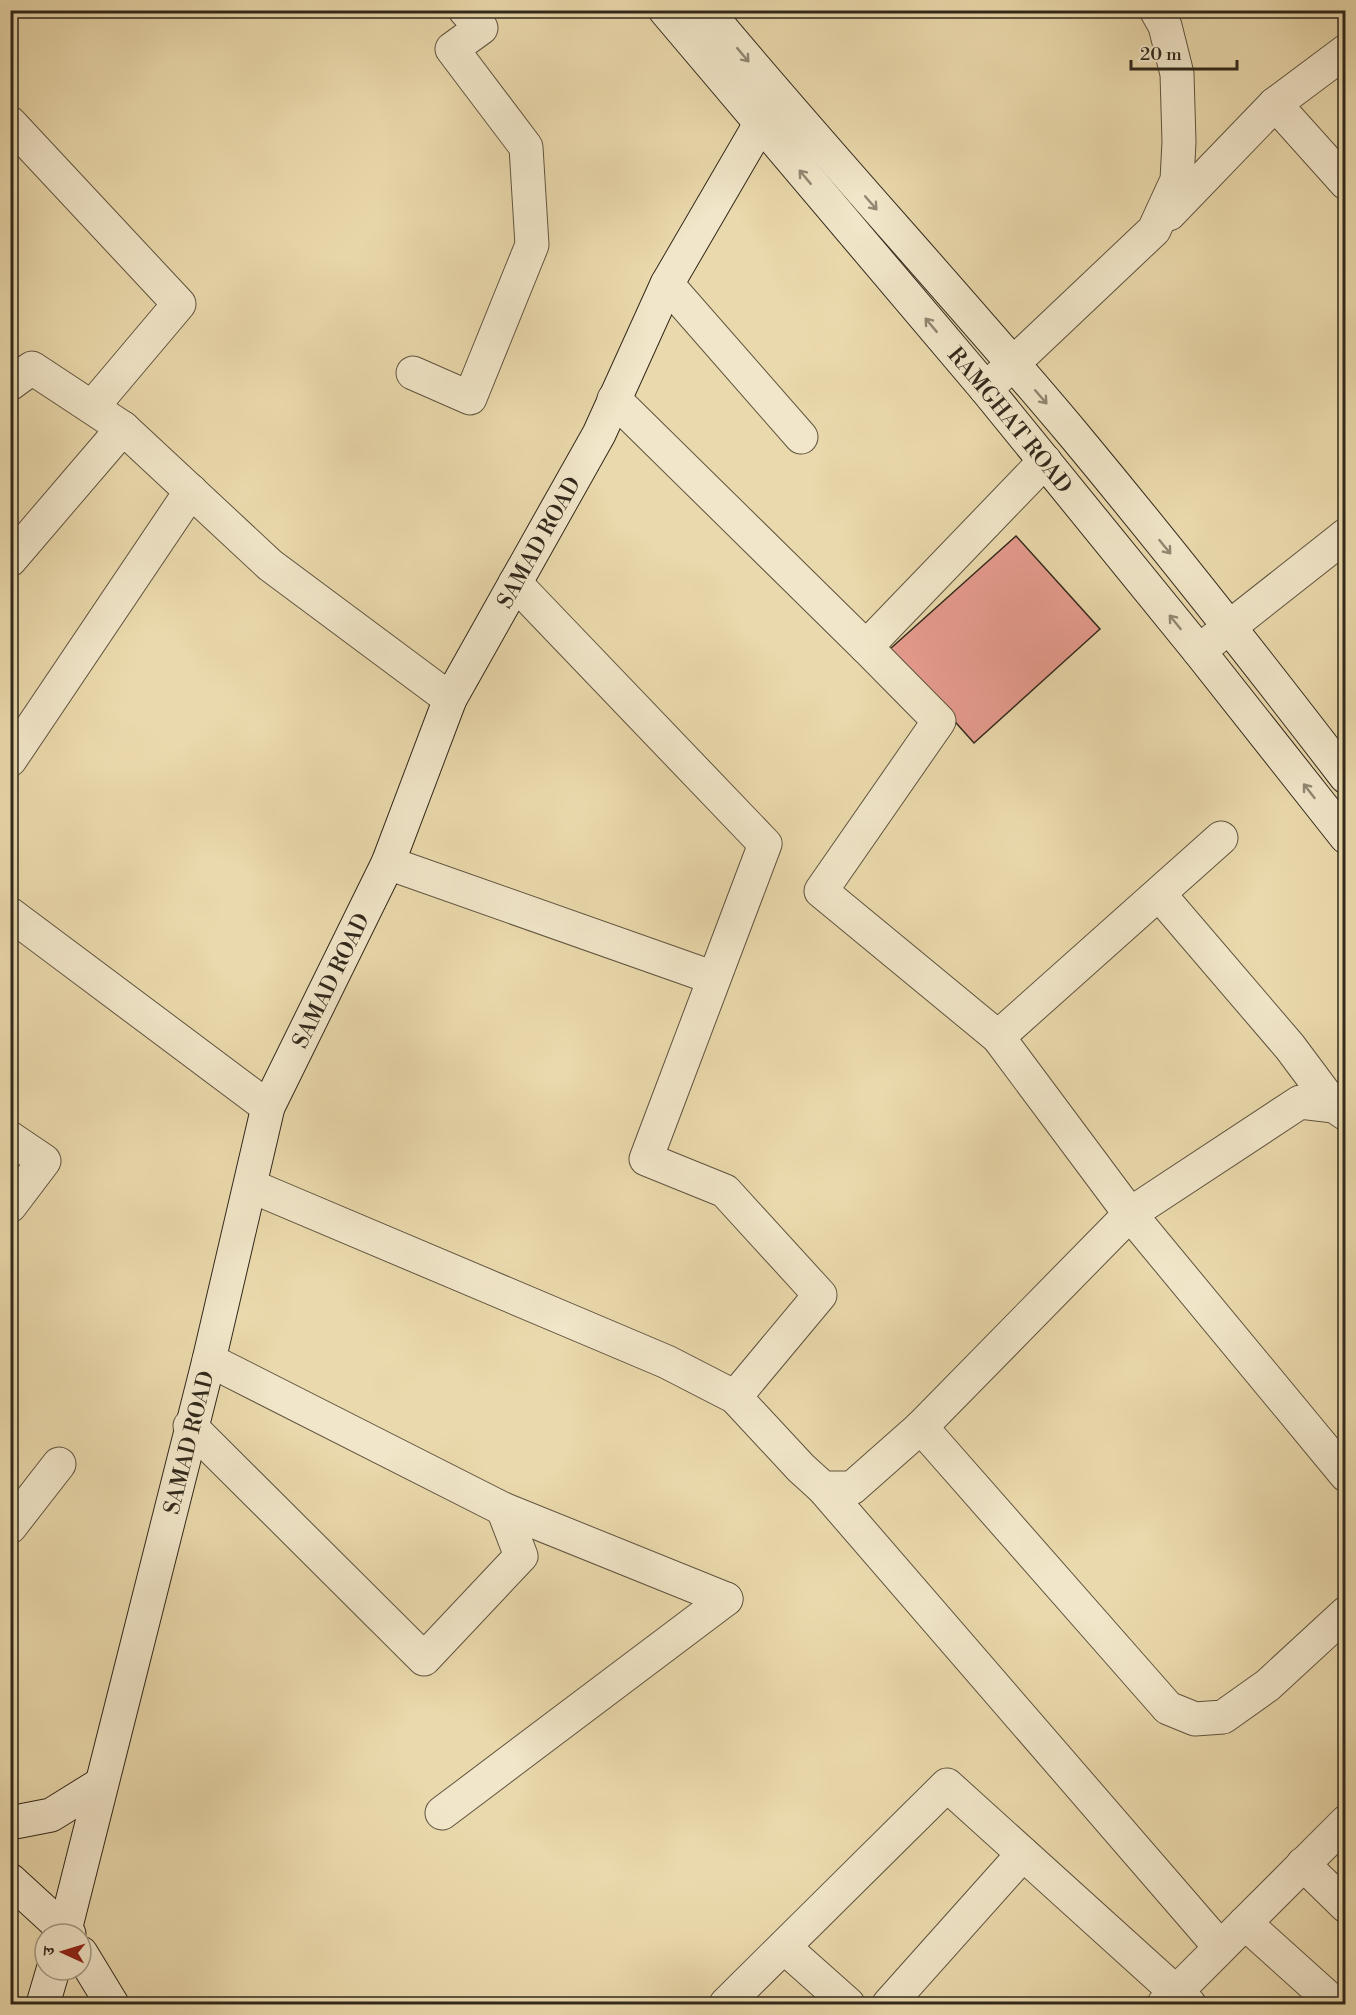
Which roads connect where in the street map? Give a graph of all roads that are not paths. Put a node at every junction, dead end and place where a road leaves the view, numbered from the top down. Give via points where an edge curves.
1 (465, 10) edge
2 (665, 10) edge
3 (706, 10) edge
4 (1156, 10) edge
5 (1346, 51) edge
6 (777, 95) junction
7 (1275, 104) junction
8 (10, 123) edge
9 (760, 124) junction
10 (1346, 183) edge
11 (1154, 230) junction
12 (667, 284) junction
13 (1012, 365) junction
14 (413, 374) dead end
15 (10, 384) edge
16 (986, 389) junction
17 (614, 399) junction
18 (93, 406) junction
19 (123, 428) junction
20 (801, 437) dead end
21 (1045, 462) junction
22 (191, 491) junction
23 (1346, 535) edge
24 (10, 560) edge
25 (515, 583) junction
26 (1230, 627) junction
27 (866, 647) junction
28 (1199, 651) junction
29 (450, 699) junction
30 (10, 759) edge
31 (1346, 777) edge
32 (1346, 837) edge
33 (1221, 838) dead end
34 (388, 863) junction
35 (1159, 894) junction
36 (10, 914) edge
37 (714, 978) junction
38 (998, 1037) junction
39 (268, 1107) junction
40 (1340, 1110) edge
41 (10, 1138) edge
42 (250, 1186) junction
43 (10, 1206) edge
44 (1130, 1214) junction
45 (209, 1360) junction
46 (735, 1397) junction
47 (190, 1426) junction
48 (921, 1427) junction
49 (59, 1464) dead end
50 (1346, 1475) edge
51 (823, 1488) junction
52 (503, 1509) junction
53 (10, 1527) edge
54 (1346, 1613) edge
55 (101, 1784) junction
56 (442, 1813) dead end
57 (1346, 1822) edge
58 (10, 1823) edge
59 (1023, 1854) junction
60 (1303, 1864) junction
61 (10, 1880) edge
62 (1346, 1906) edge
63 (54, 1922) edge
64 (73, 1922) edge
65 (1245, 1923) junction
66 (784, 1947) junction
67 (1220, 1947) junction
68 (93, 1974) edge
69 (49, 1982) edge
70 (1176, 2000) edge
71 (42, 2004) edge
72 (112, 2004) edge
73 (726, 2004) edge
74 (848, 2004) edge
75 (889, 2004) edge
76 (1335, 2004) edge

1 - 14 street via 481,28 452,49 525,147 532,245 470,398
2 - 9 street, RAMGHAT ROAD
3 -> 6 street, RAMGHAT ROAD
4 - 11 street via 1165,26 1177,74 1179,142 1177,180
5 - 7 street
6 - 9 street, SAMAD ROAD
6 -> 13 street, RAMGHAT ROAD
7 - 10 street
7 - 11 street
8 - 18 street via 179,304
9 - 12 street, SAMAD ROAD
16 -> 9 street, RAMGHAT ROAD
11 - 13 street
12 - 17 street, SAMAD ROAD
12 - 20 street
13 - 16 street
13 -> 26 street, RAMGHAT ROAD
15 - 18 street via 32,368
16 - 21 street, RAMGHAT ROAD
17 - 25 street, SAMAD ROAD via 599,435
17 - 27 street
18 - 19 street
19 - 22 street
19 - 24 street
21 - 27 street
28 -> 21 street, RAMGHAT ROAD
22 - 29 street via 270,565
22 - 30 street
23 - 26 street
25 - 29 street, SAMAD ROAD
25 - 37 street via 765,844
26 - 28 street
26 - 31 street, RAMGHAT ROAD
27 - 38 street via 939,721 821,891
32 -> 28 street, RAMGHAT ROAD
29 - 34 street, SAMAD ROAD
33 - 35 street
34 - 37 street
34 - 39 street, SAMAD ROAD
35 - 38 street
35 - 40 street
36 - 39 street
37 - 46 street via 646,1159 726,1191 820,1294
38 - 44 street
39 - 42 street, SAMAD ROAD
40 - 44 street via 1300,1102
41 - 43 street via 44,1161
42 - 45 street, SAMAD ROAD
42 - 46 street via 667,1362
44 - 48 street
44 - 50 street
45 - 47 street, SAMAD ROAD
45 - 52 street
46 - 51 street
47 - 52 street via 424,1659 521,1556
47 - 55 street, SAMAD ROAD
48 - 51 street via 852,1488
48 - 54 street via 1168,1708 1195,1719 1223,1717 1268,1685
49 - 53 street
51 - 67 street
52 - 56 street via 726,1599
55 - 58 street via 51,1815
55 - 64 street, SAMAD ROAD
57 - 60 street
59 - 66 street via 947,1785
59 - 70 street
59 - 75 street
60 - 62 street
60 - 65 street
61 - 63 street
65 - 67 street
65 - 76 street
66 - 73 street
66 - 74 street
67 - 70 street
68 - 72 street
69 - 71 street

